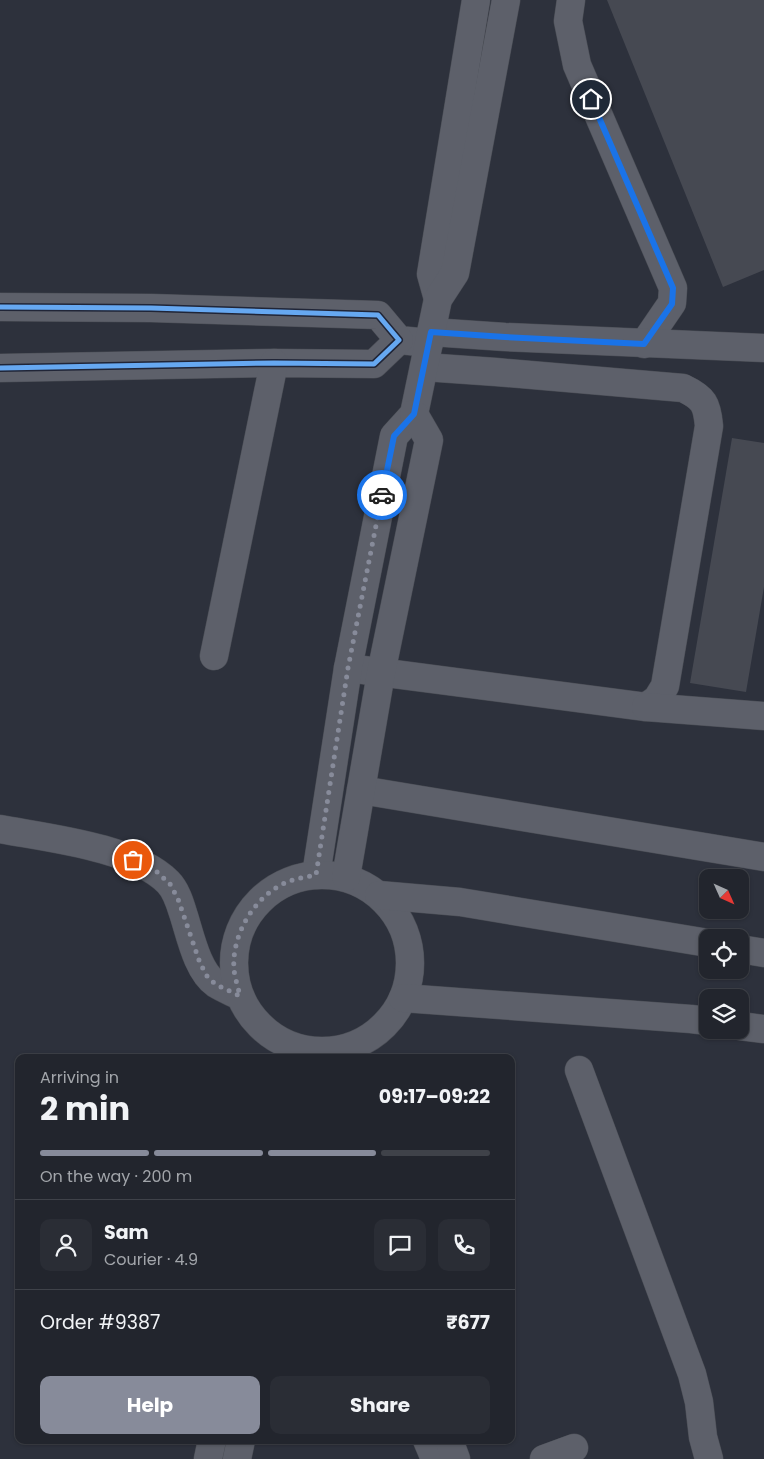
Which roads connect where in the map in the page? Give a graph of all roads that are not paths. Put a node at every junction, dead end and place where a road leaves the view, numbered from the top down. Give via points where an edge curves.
1 (476, 0) edge
2 (506, 0) edge
3 (571, 0) edge
4 (438, 299) junction
5 (0, 308) edge
6 (399, 340) junction
7 (644, 344) junction
8 (428, 347) junction
9 (764, 348) edge
10 (274, 363) junction
11 (0, 368) edge
12 (414, 414) junction
13 (214, 656) dead end
14 (348, 668) junction
15 (381, 673) junction
16 (646, 707) junction
17 (764, 716) edge
18 (360, 790) junction
19 (0, 828) edge
20 (764, 857) edge
21 (316, 875) junction
22 (346, 877) junction
23 (379, 894) junction
24 (699, 942) edge
25 (749, 950) edge
26 (764, 953) edge
27 (240, 996) junction
28 (403, 998) junction
29 (699, 1020) edge
30 (749, 1027) edge
31 (764, 1029) edge
32 (305, 1053) edge
33 (579, 1070) dead end
34 (211, 1444) edge
35 (240, 1444) edge
36 (429, 1444) edge
37 (450, 1444) edge
38 (574, 1448) dead end
39 (208, 1459) edge
40 (237, 1459) edge
41 (434, 1459) edge
42 (456, 1459) edge
43 (544, 1459) edge
44 (709, 1459) edge

1 - 4 street via 432,274
2 - 4 street via 455,273
3 - 7 street via 568,21 577,65 673,288 672,304
4 - 8 street
5 - 6 street via 151,308 378,315
6 - 8 street
6 - 10 street via 374,364
7 - 8 street via 505,337
7 - 9 street
8 - 12 street
8 - 16 street via 496,372 683,388 696,394 707,408 709,426 665,686 657,699
10 - 11 street
10 - 13 street
12 - 14 street via 394,436
12 - 15 street via 428,440
14 - 15 street
14 - 21 street
15 - 16 street
15 - 18 street
16 - 17 street
18 - 20 street
18 - 22 street
19 - 27 street via 85,844 156,871 170,884 178,899 207,976 215,984
21 - 22 street
21 - 27 street via 289,881 266,896 247,916 236,942 234,969
22 - 23 street
23 - 24 street via 460,902
23 - 28 street via 397,916 408,942 410,970
25 - 26 street
27 - 32 street via 253,1018 271,1035
28 - 29 street
28 - 32 street via 389,1020 369,1038 344,1048
30 - 31 street
33 - 44 street via 692,1374
34 - 39 street
35 - 40 street
36 - 41 street
37 - 42 street
38 - 43 street

